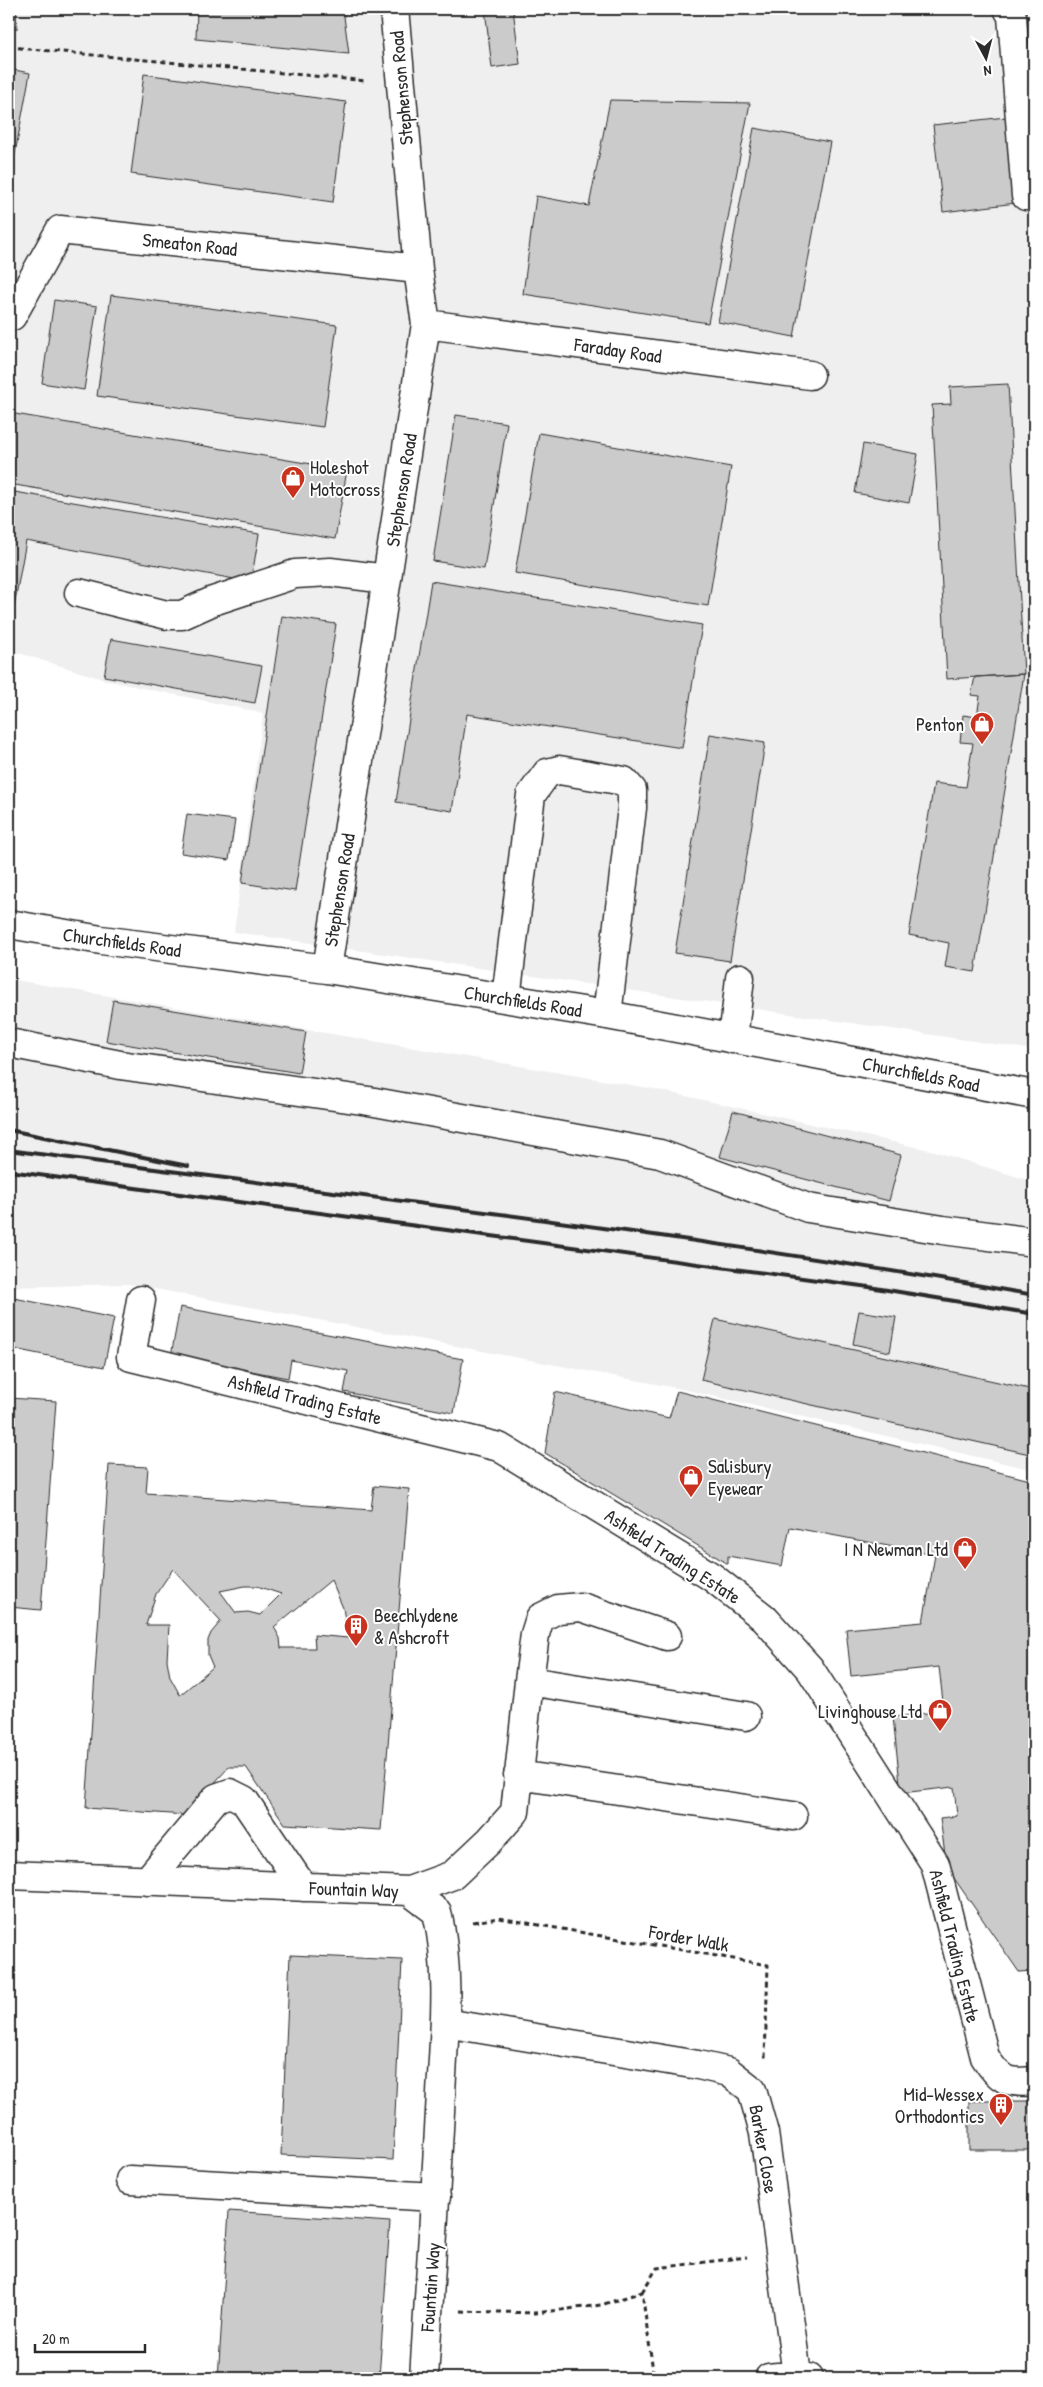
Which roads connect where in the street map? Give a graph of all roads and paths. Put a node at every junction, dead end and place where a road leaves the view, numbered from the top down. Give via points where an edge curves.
1 (394, 9) edge
2 (1010, 12) edge
3 (9, 46) edge
4 (400, 84) junction
5 (1026, 196) dead end
6 (418, 269) junction
7 (12, 316) dead end
8 (426, 324) junction
9 (810, 375) dead end
10 (387, 579) junction
11 (79, 593) dead end
12 (9, 924) edge
13 (327, 969) junction
14 (740, 978) dead end
15 (506, 998) junction
16 (607, 1015) junction
17 (733, 1038) junction
18 (9, 1043) edge
19 (1034, 1095) edge
20 (1034, 1242) edge
21 (141, 1300) dead end
22 (667, 1636) dead end
23 (529, 1680) junction
24 (746, 1716) dead end
25 (518, 1775) junction
26 (792, 1816) dead end
27 (9, 1874) edge
28 (146, 1880) junction
29 (303, 1887) junction
30 (409, 1890) junction
31 (441, 1928) junction
32 (444, 2023) junction
33 (765, 2067) dead end
34 (1034, 2081) edge
35 (130, 2180) dead end
36 (436, 2196) junction
37 (780, 2253) junction
38 (642, 2292) junction
39 (428, 2311) junction
40 (803, 2376) edge
41 (424, 2378) edge
42 (654, 2378) edge
43 (769, 2378) edge

1 - 4 street, Stephenson Road
2 - 5 street
3 - 4 path
4 - 6 street, Stephenson Road
6 - 7 street, Smeaton Road via 60,230
6 - 8 street, Stephenson Road
8 - 9 street, Faraday Road
8 - 10 street, Stephenson Road
10 - 11 street via 330,572 295,574 213,601 194,611 167,615
10 - 13 street, Stephenson Road
12 - 13 street, Churchfields Road via 101,940
13 - 15 street, Churchfields Road
14 - 17 street
15 - 16 street, Churchfields Road
15 - 16 street via 531,795 547,772 559,770 624,781 632,790
16 - 17 street, Churchfields Road
17 - 19 street, Churchfields Road
18 - 20 street via 120,1065 369,1101 660,1154 808,1208
21 - 34 street, Ashfield Trading Estate via 132,1357 499,1447 712,1577 764,1618 810,1669 935,1864 985,2057 994,2072 1007,2080 1020,2083
22 - 23 street via 581,1607 558,1609 540,1618
23 - 24 street
23 - 25 street
25 - 26 street
25 - 30 street via 515,1812 488,1841 453,1875
27 - 28 street, Fountain Way
28 - 29 street, Fountain Way
28 - 29 street via 216,1798 230,1793 244,1800
29 - 30 street, Fountain Way
30 - 31 street, Fountain Way via 437,1912
31 - 32 street, Fountain Way via 446,1971
31 - 33 path, Forder Walk via 499,1918 768,1966
32 - 36 street, Fountain Way
32 - 37 street, Barker Close via 730,2072 752,2090 764,2133
35 - 36 street
36 - 39 street, Fountain Way
37 - 38 path via 657,2268
37 - 40 street, Barker Close
38 - 39 path via 601,2305 535,2313
38 - 42 path
39 - 41 street, Fountain Way
40 - 43 street, Barker Close

